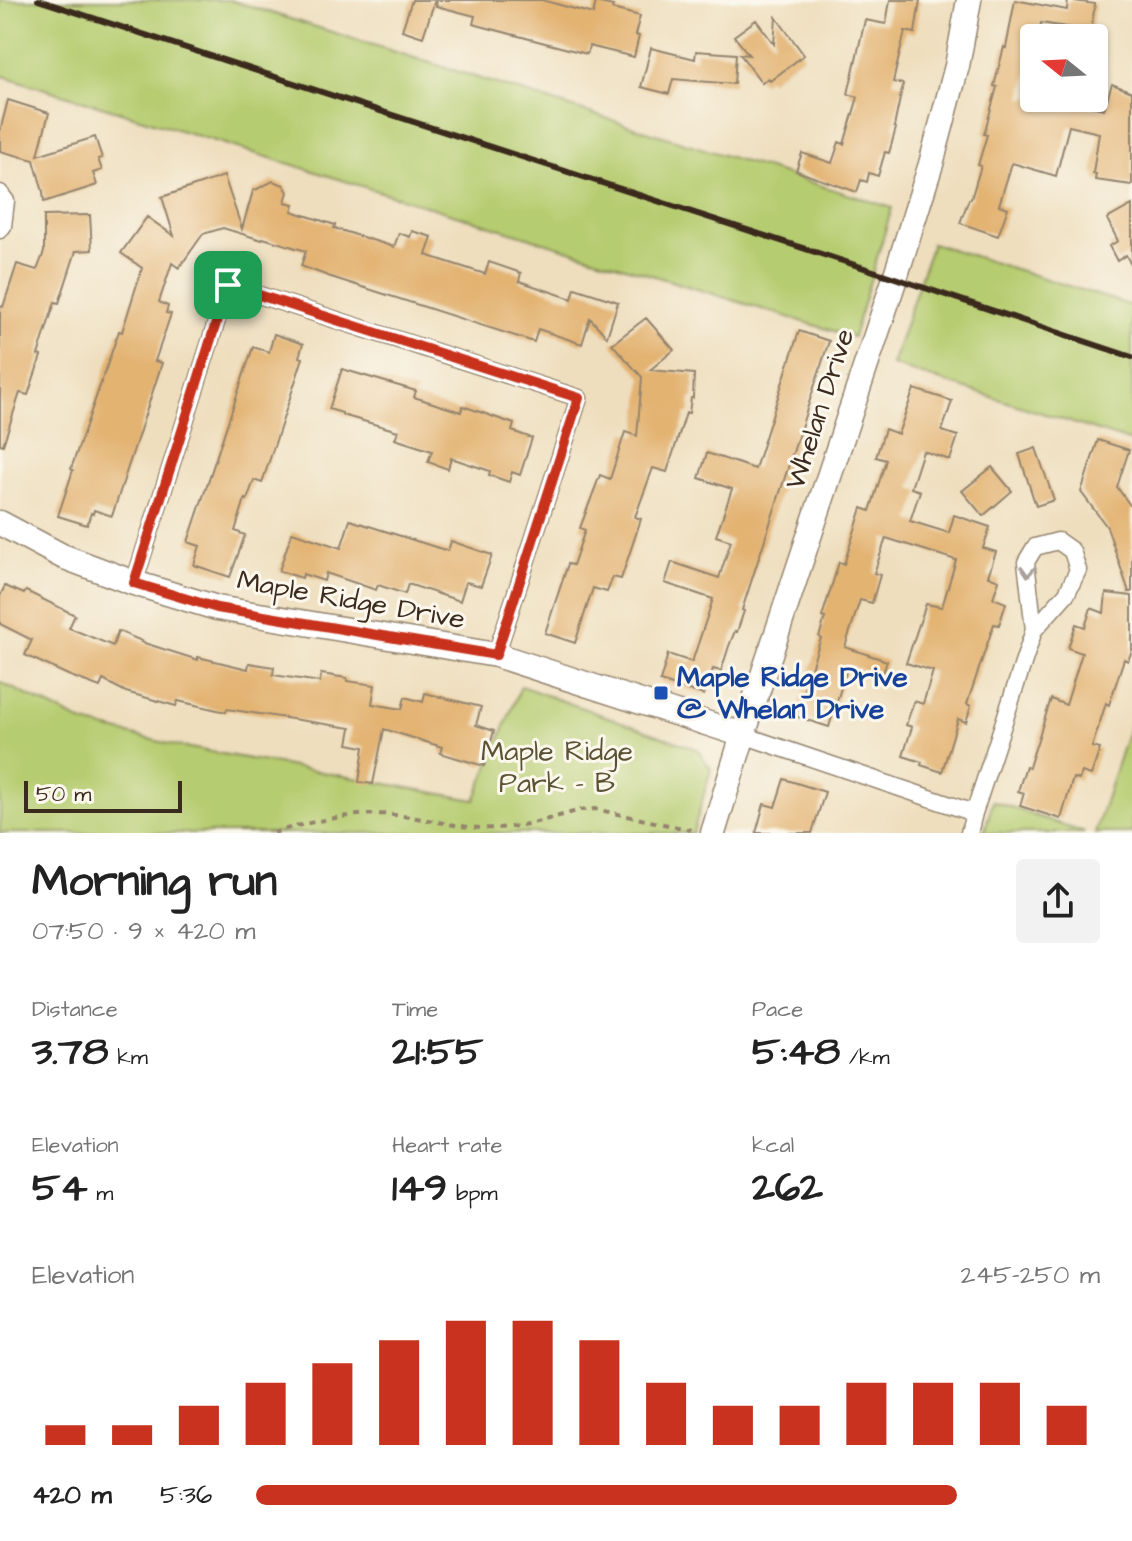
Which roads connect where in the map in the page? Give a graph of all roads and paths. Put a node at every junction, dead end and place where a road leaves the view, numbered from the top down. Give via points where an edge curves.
1 (969, 0) edge
2 (0, 193) edge
3 (0, 230) edge
4 (0, 523) edge
5 (134, 583) junction
6 (1034, 630) junction
7 (496, 655) junction
8 (743, 735) junction
9 (974, 813) junction
10 (713, 832) edge
11 (273, 833) edge
12 (969, 833) edge

1 - 8 street, Whelan Drive via 931,164
2 - 3 street via 6,201
4 - 5 street, Maple Ridge Drive via 62,556
5 - 7 street, Maple Ridge Drive via 217,608
5 - 7 street via 228,285 579,398
6 -> 6 street via 1067,593 1078,570 1072,551 1058,541 1035,547 1026,562
6 - 9 street
7 - 8 street, Maple Ridge Drive
8 - 9 street
8 - 10 street, Whelan Drive
9 - 12 street
10 - 11 path via 595,809 500,828 376,814

